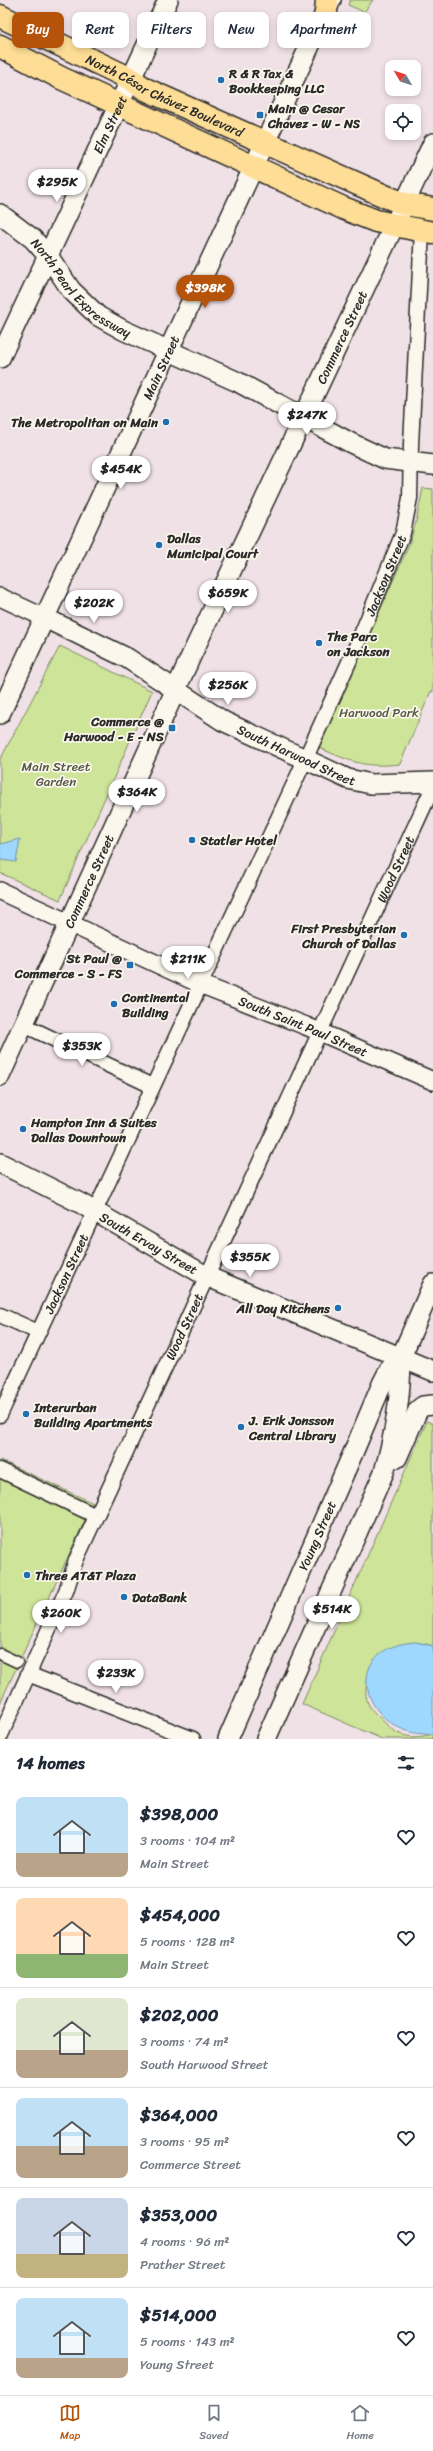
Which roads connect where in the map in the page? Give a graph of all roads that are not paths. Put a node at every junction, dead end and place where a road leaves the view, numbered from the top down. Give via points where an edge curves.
1 (168, 0) edge
2 (328, 4) edge
3 (0, 16) edge
4 (0, 46) edge
5 (131, 79) junction
6 (119, 104) junction
7 (266, 142) junction
8 (433, 143) edge
9 (255, 168) junction
10 (405, 204) junction
11 (433, 209) edge
12 (0, 214) edge
13 (395, 226) junction
14 (428, 232) edge
15 (49, 257) junction
16 (169, 350) junction
17 (0, 358) edge
18 (304, 417) junction
19 (411, 464) junction
20 (433, 465) edge
21 (0, 597) edge
22 (45, 618) junction
23 (175, 690) junction
24 (0, 714) edge
25 (305, 760) junction
26 (433, 782) edge
27 (433, 787) edge
28 (0, 891) edge
29 (70, 923) junction
30 (200, 984) junction
31 (24, 1025) junction
32 (318, 1031) junction
33 (0, 1076) edge
34 (433, 1081) edge
35 (152, 1086) junction
36 (0, 1163) edge
37 (93, 1211) junction
38 (206, 1276) junction
39 (433, 1284) edge
40 (0, 1315) edge
41 (38, 1332) junction
42 (401, 1357) junction
43 (433, 1371) edge
44 (433, 1405) edge
45 (0, 1415) edge
46 (0, 1470) edge
47 (370, 1509) junction
48 (96, 1516) junction
49 (0, 1654) edge
50 (17, 1662) dead end
51 (28, 1674) junction
52 (0, 1737) edge
53 (270, 1737) edge
54 (193, 1739) edge
55 (228, 1739) edge

1 - 5 main road, Elm Street
2 - 7 main road, Main Street
3 - 5 main road, North César Chávez Boulevard
4 - 6 main road via 34,65
5 - 6 main road, Elm Street
5 - 7 main road, North César Chávez Boulevard via 145,89
6 - 9 main road
6 - 15 main road, Elm Street
7 - 9 main road, Main Street
7 - 10 main road, North César Chávez Boulevard
8 - 10 main road, Commerce Street
9 - 13 main road via 356,214
9 - 16 main road, Main Street
10 - 11 main road, North César Chávez Boulevard
10 - 13 main road, Commerce Street
12 - 15 main road, North Pearl Expressway via 33,239
13 - 14 main road
13 - 18 main road, Commerce Street
14 - 19 street, Jackson Street
15 - 16 main road, North Pearl Expressway via 71,290 93,312 123,330
15 - 17 main road, Elm Street
16 - 18 main road, North Pearl Expressway via 238,382
16 - 22 main road, Main Street
18 - 19 main road, North Pearl Expressway via 385,459
18 - 23 main road, Commerce Street
19 - 20 main road, North Pearl Expressway
19 - 25 street, Jackson Street via 410,498 403,533
21 - 22 street
22 - 23 main road, South Harwood Street via 121,655
22 - 24 main road, Main Street
23 - 25 main road, South Harwood Street via 223,721
23 - 29 main road, Commerce Street
25 - 26 main road, South Harwood Street via 348,779 364,783 395,785
25 - 30 street, Jackson Street
27 - 32 street, Wood Street
28 - 29 street, South Saint Paul Street
29 - 30 street, South Saint Paul Street
29 - 31 main road, Commerce Street
30 - 32 street, South Saint Paul Street
30 - 35 street, Jackson Street
31 - 33 main road, Commerce Street
31 - 35 street
32 - 34 street, South Saint Paul Street
32 - 38 street, Wood Street
35 - 37 street, Jackson Street
36 - 37 main road, South Ervay Street
37 - 38 main road, South Ervay Street
37 - 41 street, Jackson Street
38 - 42 main road, South Ervay Street
38 - 48 street, Wood Street
39 - 42 main road, Young Street
40 - 41 street
41 - 45 street, Jackson Street
42 - 43 main road, South Ervay Street
42 - 47 main road, Young Street via 401,1388 393,1442
42 - 55 main road, Young Street via 389,1370 382,1384
44 - 47 main road via 423,1406 418,1410 397,1460
46 - 48 street
47 - 53 main road, Young Street
48 - 51 street, Wood Street
49 - 50 street
51 - 52 street, Wood Street
51 - 54 street

